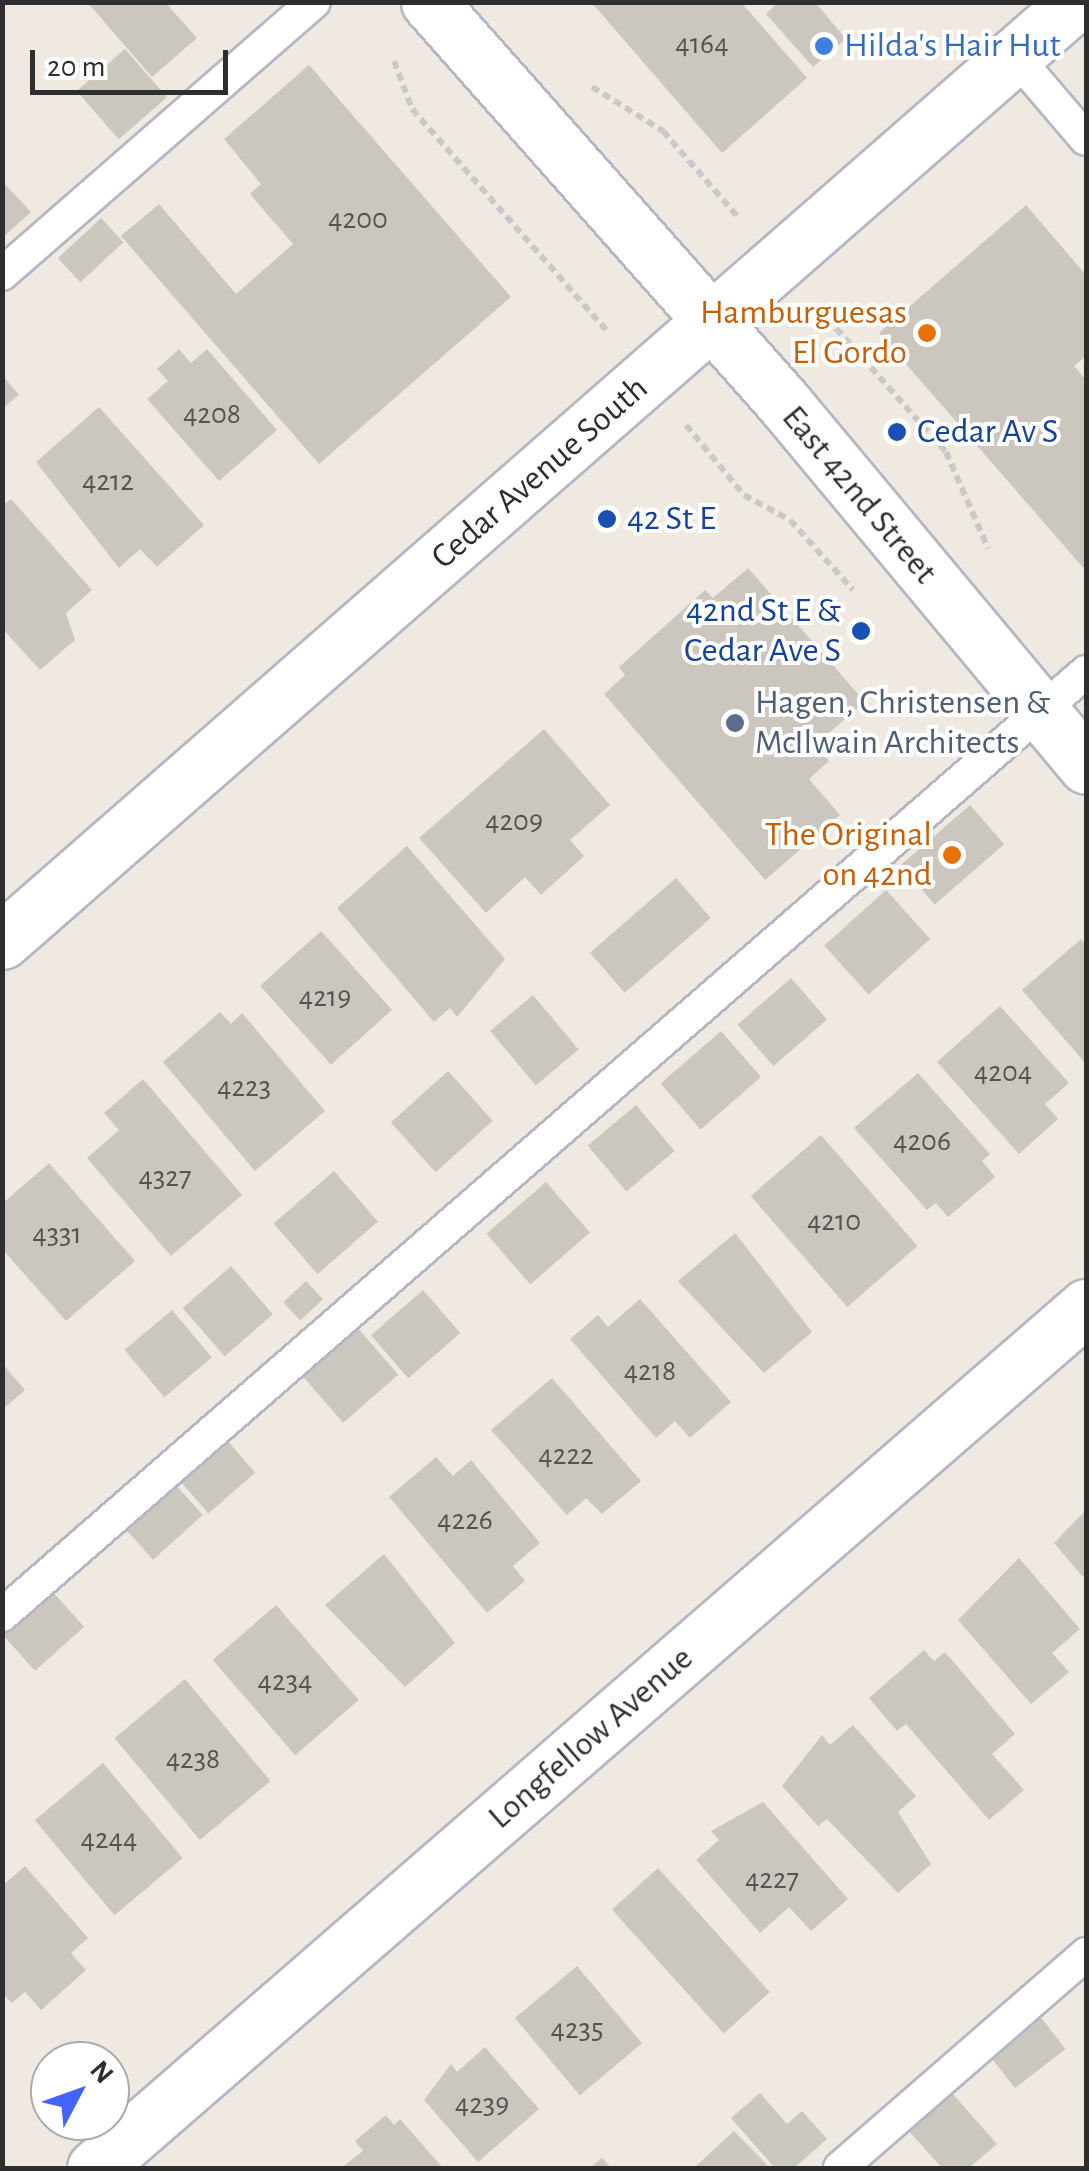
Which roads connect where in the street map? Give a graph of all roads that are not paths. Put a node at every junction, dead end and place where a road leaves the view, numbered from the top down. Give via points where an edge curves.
1 (314, 2) edge
2 (428, 2) edge
3 (1076, 2) edge
4 (1015, 56) junction
5 (1086, 139) edge
6 (2, 274) edge
7 (712, 322) junction
8 (1086, 672) edge
9 (1040, 712) junction
10 (1086, 766) edge
11 (2, 942) edge
12 (1086, 1307) edge
13 (2, 1615) edge
14 (1086, 1954) edge
15 (95, 2168) edge
16 (840, 2168) edge

1 - 6 lane
2 - 7 street, East 42nd Street
3 - 4 street, Cedar Avenue South
4 - 5 lane
4 - 7 street, Cedar Avenue South
7 - 9 street, East 42nd Street
7 - 11 street, Cedar Avenue South
8 - 9 lane
9 - 10 street, East 42nd Street
9 - 13 lane
12 - 15 street, Longfellow Avenue
14 - 16 lane

